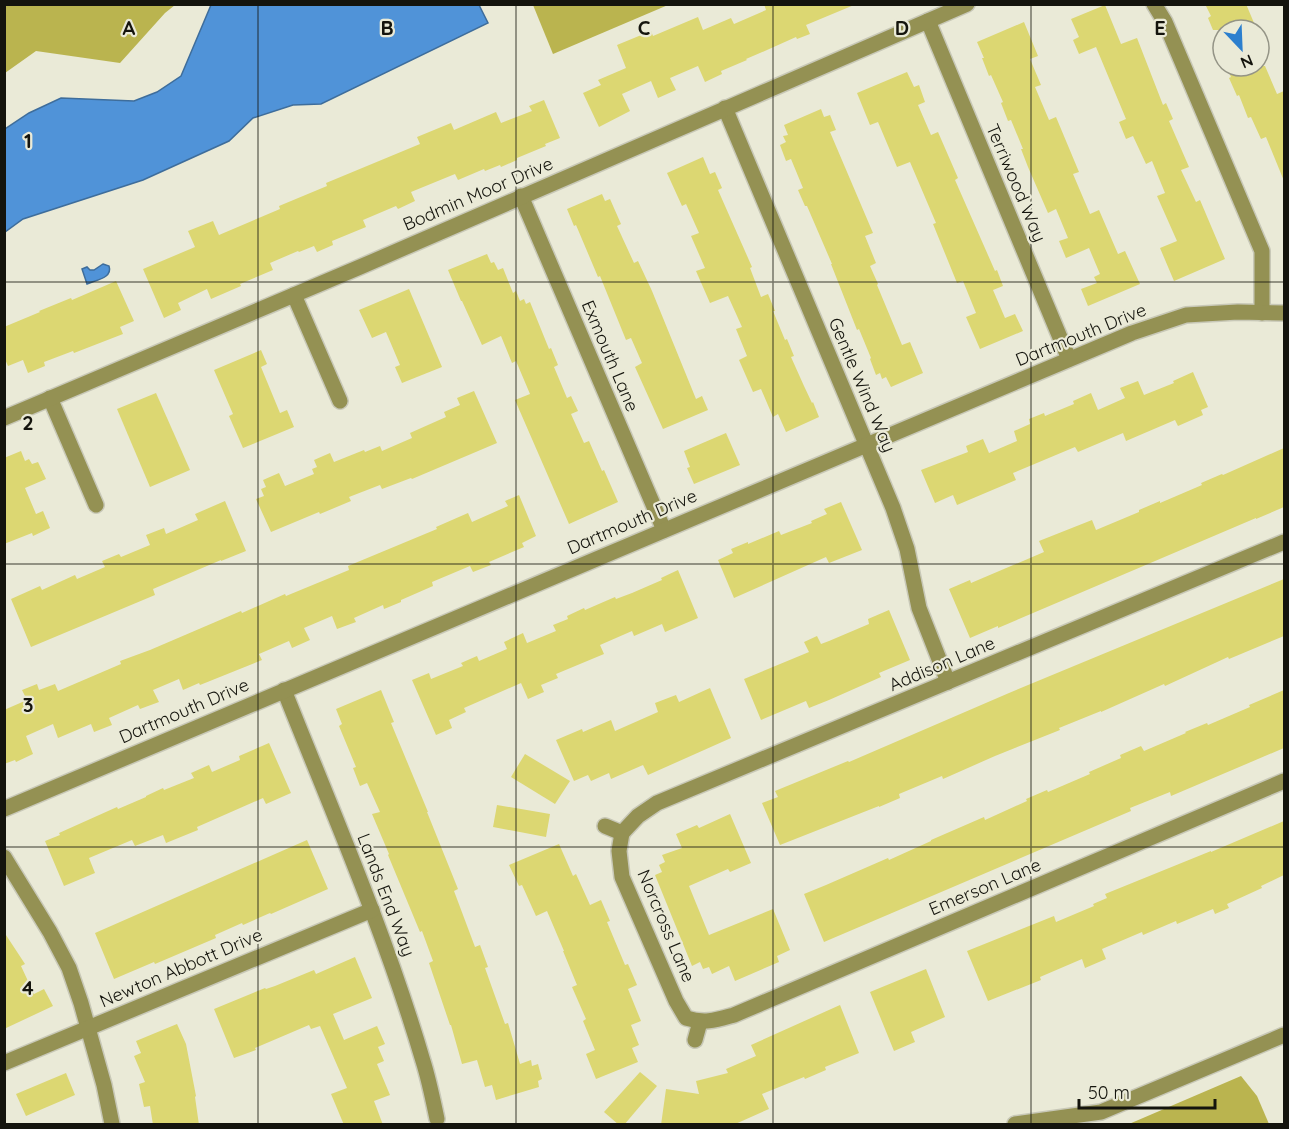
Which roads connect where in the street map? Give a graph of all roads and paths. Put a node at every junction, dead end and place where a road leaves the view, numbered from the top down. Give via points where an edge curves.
1 (967, 4) edge
2 (1154, 4) edge
3 (928, 21) junction
4 (725, 108) junction
5 (521, 196) junction
6 (294, 294) junction
7 (1262, 313) junction
8 (1284, 313) edge
9 (1069, 359) junction
10 (50, 398) junction
11 (340, 401) dead end
12 (4, 417) edge
13 (866, 445) junction
14 (96, 505) dead end
15 (664, 530) junction
16 (1284, 542) edge
17 (948, 682) junction
18 (284, 690) junction
19 (1284, 781) edge
20 (4, 809) edge
21 (605, 826) dead end
22 (622, 833) junction
23 (4, 857) edge
24 (372, 909) junction
25 (699, 1022) junction
26 (88, 1028) junction
27 (1284, 1035) edge
28 (695, 1040) dead end
29 (4, 1063) edge
30 (437, 1119) dead end
31 (112, 1125) edge
32 (1015, 1125) edge

1 - 3 street, Bodmin Moor Drive
2 - 7 street via 1166,22 1262,251
3 - 4 street, Bodmin Moor Drive
3 - 9 street, Terriwood Way
4 - 5 street, Bodmin Moor Drive
4 - 13 street, Gentle Wind Way
5 - 6 street, Bodmin Moor Drive
5 - 15 street, Exmouth Lane
6 - 10 street, Bodmin Moor Drive
6 - 11 street
7 - 8 street, Dartmouth Drive
7 - 9 street, Dartmouth Drive via 1186,315
9 - 13 street, Dartmouth Drive
10 - 12 street, Bodmin Moor Drive
10 - 14 street
13 - 15 street, Dartmouth Drive
13 - 17 street, Gentle Wind Way via 893,508 907,549 919,608
15 - 18 street, Dartmouth Drive
16 - 17 street, Addison Lane
17 - 22 street, Addison Lane via 657,803
18 - 20 street, Dartmouth Drive
18 - 24 street, Lands End Way
19 - 25 street, Emerson Lane via 734,1015
21 - 22 street
22 - 25 street, Norcross Lane via 622,877 676,1001 686,1018
23 - 26 street via 69,968
24 - 26 street, Newton Abbott Drive
24 - 30 street, Lands End Way via 421,1052
25 - 28 street
26 - 29 street, Newton Abbott Drive
26 - 31 street
27 - 32 street via 1101,1112

